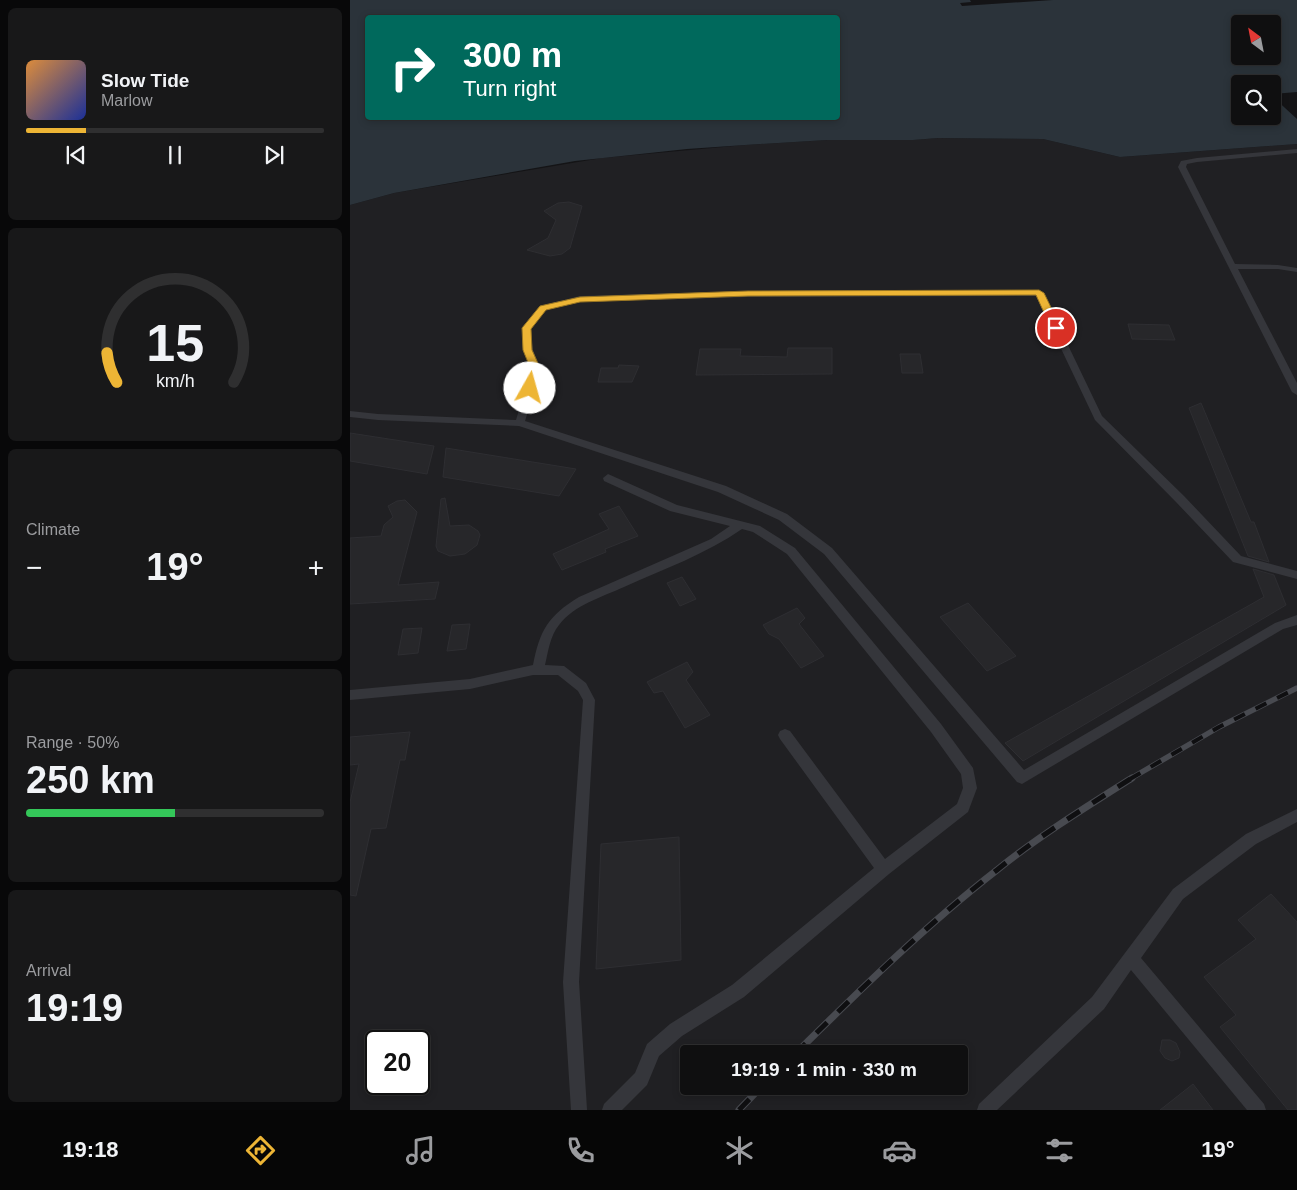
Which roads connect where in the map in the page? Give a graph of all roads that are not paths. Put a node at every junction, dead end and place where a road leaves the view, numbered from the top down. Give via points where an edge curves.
1 (1297, 151) edge
2 (1233, 266) junction
3 (1297, 270) edge
4 (1297, 392) edge
5 (350, 414) edge
6 (520, 423) junction
7 (608, 478) dead end
8 (740, 525) junction
9 (1297, 575) edge
10 (1297, 620) edge
11 (538, 670) junction
12 (350, 695) edge
13 (785, 735) dead end
14 (1297, 815) edge
15 (884, 869) junction
16 (1131, 958) junction
17 (579, 1110) edge
18 (610, 1110) edge
19 (985, 1110) edge
20 (1258, 1110) edge

1 - 2 lane via 1184,163 1182,167
2 - 3 lane
2 - 4 lane
5 - 6 lane
6 - 9 lane via 536,370 528,350 526,328 543,308 580,299 738,294 1039,293 1098,418 1237,559
6 - 10 lane via 722,490 783,517 828,551 1022,778 1279,626
7 - 8 lane via 674,508
8 - 11 lane via 715,542 582,600 564,611 546,632
8 - 15 lane via 756,529 790,551 936,728 968,772 970,788 963,808
11 - 12 lane via 470,684
11 - 17 lane via 560,670 582,687 589,700 571,982
13 - 15 lane
14 - 16 lane via 1251,839 1178,894
15 - 18 lane via 738,991 676,1030 653,1050 641,1079
16 - 19 lane via 1098,1003
16 - 20 lane

